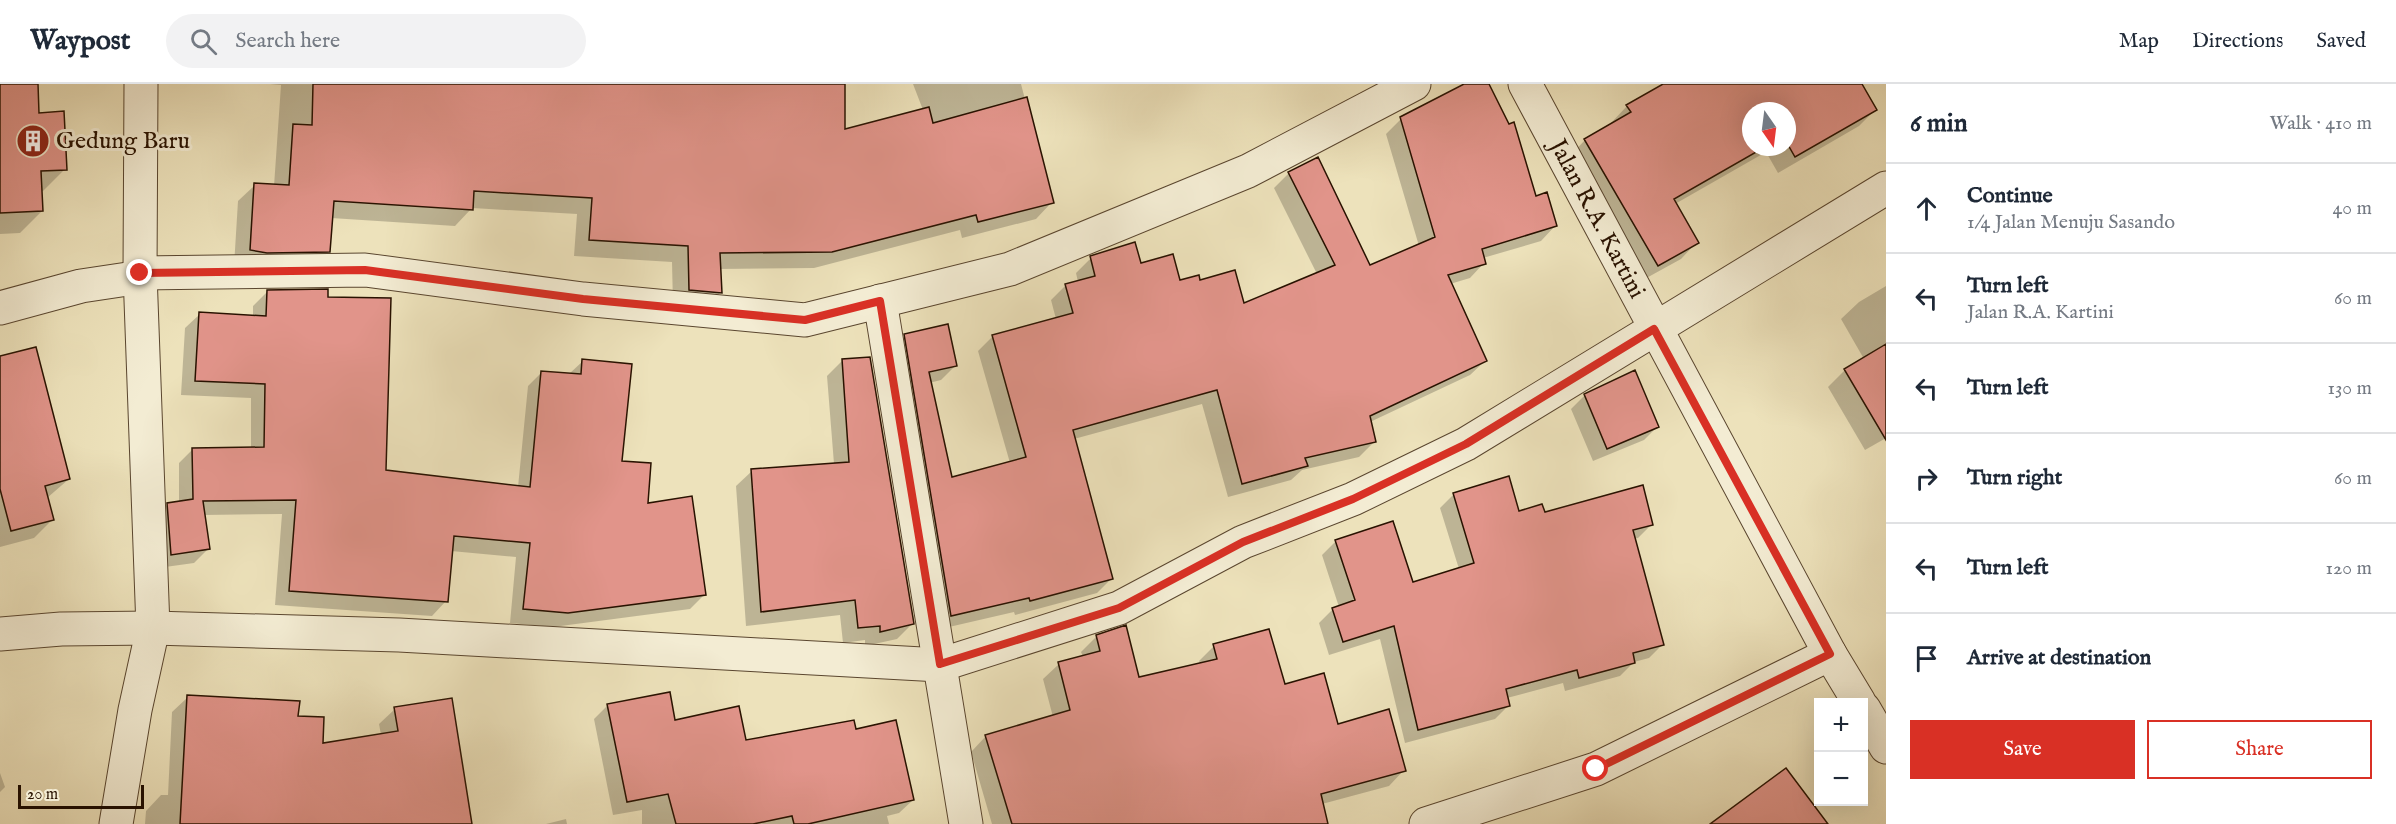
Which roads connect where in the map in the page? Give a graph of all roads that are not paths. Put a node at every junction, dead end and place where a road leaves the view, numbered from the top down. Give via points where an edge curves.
1 (141, 84) edge
2 (1414, 84) edge
3 (1524, 84) edge
4 (1886, 188) edge
5 (140, 275) junction
6 (880, 301) junction
7 (0, 308) edge
8 (1654, 329) junction
9 (153, 628) junction
10 (0, 634) edge
11 (1830, 654) junction
12 (940, 664) junction
13 (1857, 698) edge
14 (1868, 717) edge
15 (1886, 747) edge
16 (116, 824) edge
17 (966, 824) edge
18 (1426, 824) edge

1 - 5 street
2 - 6 street via 1248,171 1010,269
3 - 8 street, Jalan R.A. Kartini
4 - 8 street
5 - 6 street via 365,270 583,299 805,320
5 - 7 street
5 - 9 street
6 - 12 street
8 - 11 street, Jalan R.A. Kartini
8 - 12 street via 1466,444 1353,499 1243,542 1119,608
9 - 10 street
9 - 12 street via 399,635
9 - 16 street
11 - 13 street, Jalan R.A. Kartini
11 - 18 street via 1596,769
12 - 17 street
14 - 15 street

